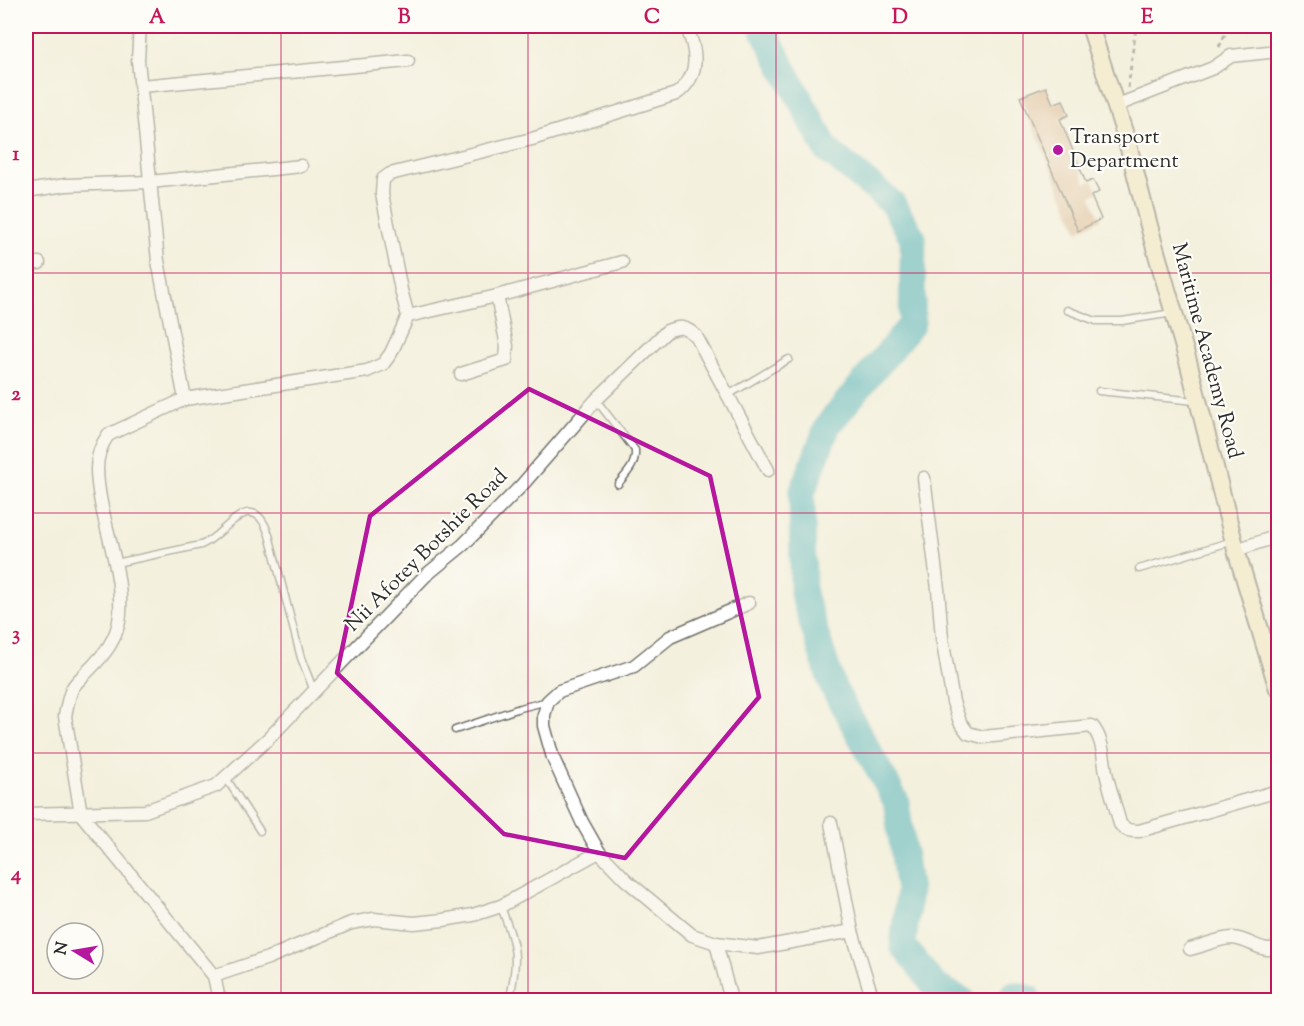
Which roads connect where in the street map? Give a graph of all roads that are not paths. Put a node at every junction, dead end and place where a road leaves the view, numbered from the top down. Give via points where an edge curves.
1 (140, 26) edge
2 (686, 26) edge
3 (1090, 26) edge
4 (1278, 51) edge
5 (408, 61) dead end
6 (141, 86) junction
7 (1120, 104) junction
8 (301, 166) dead end
9 (150, 182) junction
10 (26, 191) edge
11 (622, 262) dead end
12 (39, 263) dead end
13 (26, 264) edge
14 (497, 296) junction
15 (1067, 310) dead end
16 (1174, 313) junction
17 (408, 316) junction
18 (789, 359) dead end
19 (462, 374) dead end
20 (1099, 391) dead end
21 (728, 395) junction
22 (185, 399) junction
23 (596, 400) junction
24 (1199, 402) junction
25 (768, 470) dead end
26 (924, 478) dead end
27 (618, 484) dead end
28 (1278, 536) edge
29 (1235, 545) junction
30 (116, 563) junction
31 (1139, 569) dead end
32 (749, 603) dead end
33 (1278, 689) edge
34 (314, 692) junction
35 (549, 701) junction
36 (455, 730) dead end
37 (226, 777) junction
38 (1278, 791) edge
39 (26, 814) edge
40 (81, 814) junction
41 (831, 823) dead end
42 (260, 831) dead end
43 (599, 852) junction
44 (501, 906) junction
45 (852, 932) junction
46 (716, 943) junction
47 (1278, 948) edge
48 (1190, 949) dead end
49 (214, 976) junction
50 (510, 998) dead end
51 (222, 1000) edge
52 (731, 1000) edge
53 (873, 1000) edge

1 - 6 street
2 - 17 street via 695,61 689,82 676,94 532,139 390,174 383,179 382,194
3 - 7 street, Maritime Academy Road
4 - 7 street via 1231,56 1213,68
5 - 6 street
6 - 9 street
7 - 16 street, Maritime Academy Road
8 - 9 street
9 - 10 street via 66,185
9 - 22 street via 158,261
11 - 14 street
12 - 13 street
14 - 17 street
14 - 19 street via 506,360
15 - 16 lane via 1096,321
16 - 24 street, Maritime Academy Road
17 - 22 street via 383,364 367,371
18 - 21 lane
20 - 24 lane
21 - 23 street, Nii Afotey Botshie Road via 696,336 687,327 679,327 657,339
21 - 25 street, Nii Afotey Botshie Road
22 - 30 street via 108,435 101,446 99,488
23 - 27 lane via 635,450 636,460
23 - 34 street, Nii Afotey Botshie Road via 522,485 463,545 425,576
24 - 29 street, Maritime Academy Road
26 - 38 street via 953,702 968,733 983,738 1092,726 1100,741 1120,824 1131,831
28 - 29 street
29 - 31 lane
29 - 33 street, Maritime Academy Road
30 - 34 lane via 206,544 234,519 259,516 265,522
30 - 40 street via 120,613 117,628 108,651 73,687 65,716
32 - 35 street via 670,637 634,666 560,691
34 - 37 street, Nii Afotey Botshie Road
35 - 36 lane
35 - 43 street via 544,726 553,758
37 - 40 street, Nii Afotey Botshie Road via 216,786 145,811
37 - 42 lane
39 - 40 street, Nii Afotey Botshie Road
40 - 49 street
41 - 45 street
43 - 44 street
43 - 46 street via 680,926
44 - 49 street via 443,920 414,923 374,919 351,923
44 - 50 lane via 516,948
45 - 46 street via 758,948
45 - 53 street
46 - 52 street
47 - 48 street via 1267,950 1228,938
49 - 51 street

